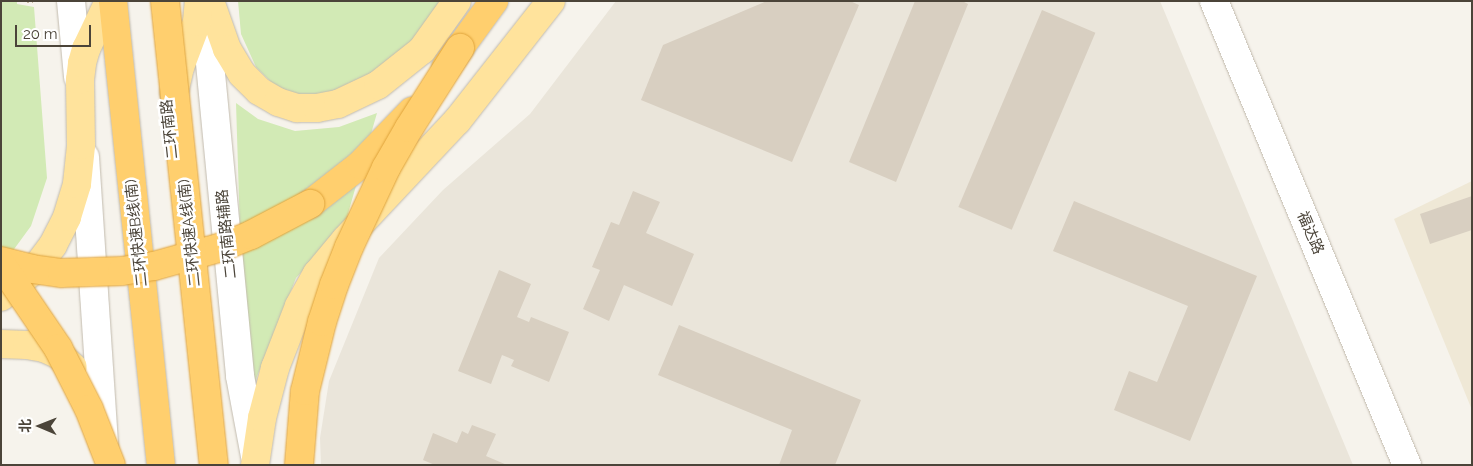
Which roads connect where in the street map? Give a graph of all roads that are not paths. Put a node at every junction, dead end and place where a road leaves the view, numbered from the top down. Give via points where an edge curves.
1 (71, 1) edge
2 (111, 1) edge
3 (120, 1) edge
4 (157, 1) edge
5 (165, 1) edge
6 (199, 1) edge
7 (204, 1) edge
8 (210, 1) edge
9 (457, 1) edge
10 (494, 1) edge
11 (551, 1) edge
12 (1214, 1) edge
13 (460, 48) junction
14 (80, 102) junction
15 (174, 166) junction
16 (1, 262) edge
17 (1, 297) edge
18 (1, 344) edge
19 (256, 462) edge
20 (104, 465) edge
21 (111, 465) edge
22 (161, 465) edge
23 (168, 465) edge
24 (206, 465) edge
25 (214, 465) edge
26 (299, 465) edge
27 (1407, 465) edge

1 - 14 street
2 - 14 main road via 86,49
2 - 22 highway, 二环快速B线(南)
3 - 23 main road
4 - 15 main road, 二环南路
5 - 25 highway, 二环快速A线(南), bridge
6 - 15 main road via 197,22 180,66 172,102
7 - 19 street, 二环南路辅路 via 240,376
8 - 9 main road via 227,49 242,74 259,91 291,106 317,108 359,95 394,74 434,36
10 - 13 highway
11 - 19 main road via 457,122 316,274 299,306 275,368 262,418
12 - 27 street, 福达路
13 - 16 highway, bridge via 403,121 360,165 310,204 251,235 186,258 122,271 62,273
13 - 26 highway, bridge via 386,168 337,277 305,391
14 - 17 main road via 82,145 77,184 67,217 53,245 35,269
14 - 20 street
15 - 24 main road, 二环南路
16 - 21 highway, bridge via 58,348 89,409
18 - 20 main road via 44,348 72,365 90,395

